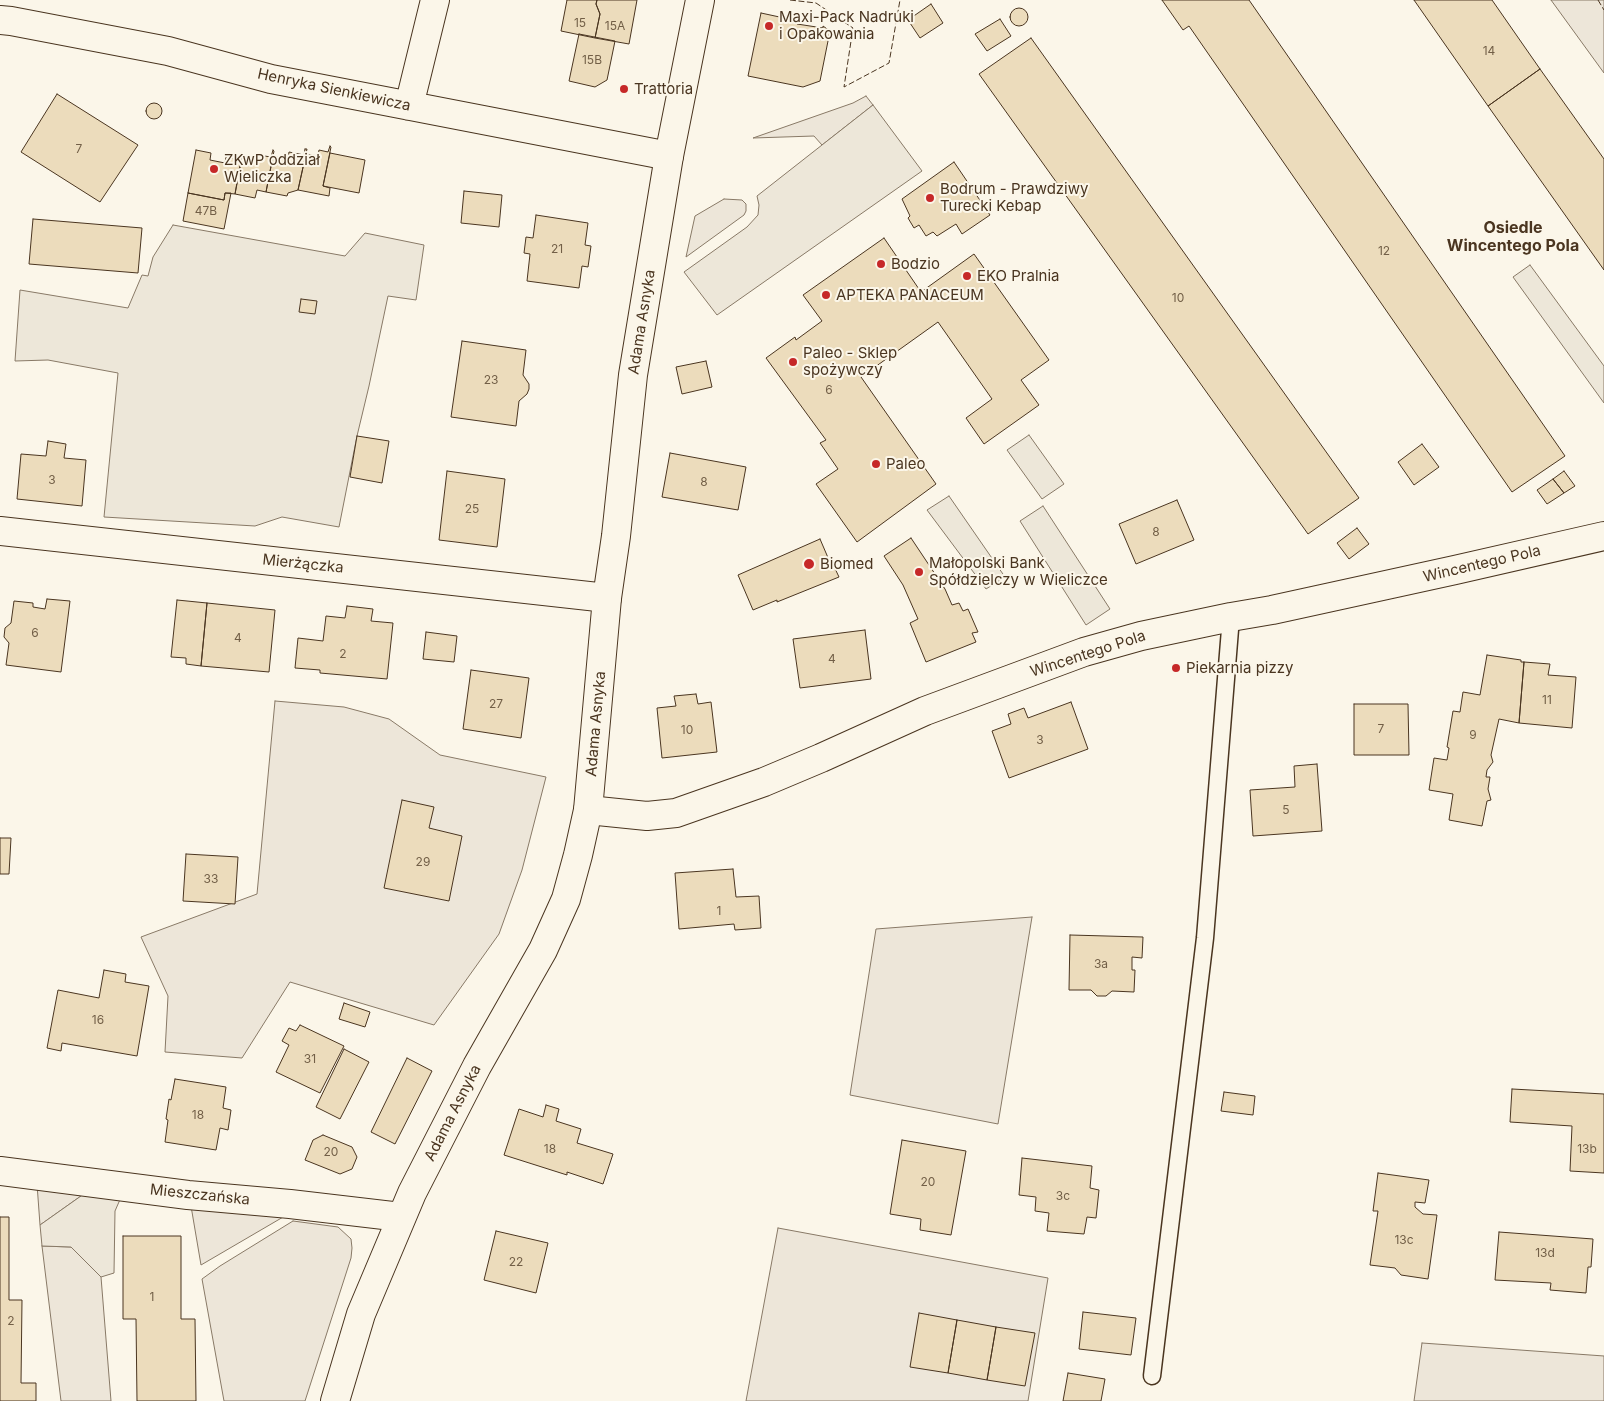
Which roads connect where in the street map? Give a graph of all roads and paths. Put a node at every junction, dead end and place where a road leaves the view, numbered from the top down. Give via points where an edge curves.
1 (435, 0) edge
2 (700, 0) edge
3 (0, 20) edge
4 (409, 106) junction
5 (669, 156) junction
6 (0, 531) edge
7 (1604, 536) edge
8 (607, 598) junction
9 (1231, 617) junction
10 (588, 810) junction
11 (0, 1171) edge
12 (401, 1217) junction
13 (1152, 1376) dead end
14 (335, 1401) edge

1 - 4 street
2 - 5 street, Adama Asnyka
3 - 4 street, Henryka Sienkiewicza via 168,52 271,78
4 - 5 street, Henryka Sienkiewicza
5 - 8 street, Adama Asnyka via 633,376
6 - 8 street, Mierżączka
7 - 9 street, Wincentego Pola
8 - 10 street, Adama Asnyka
9 - 10 street, Wincentego Pola via 1084,652 925,711 742,791 676,813 647,816
9 - 13 lane via 1205,938
10 - 12 street, Adama Asnyka via 566,898 543,950 477,1066
11 - 12 street, Mieszczańska via 188,1196
12 - 14 street, Adama Asnyka via 362,1314

